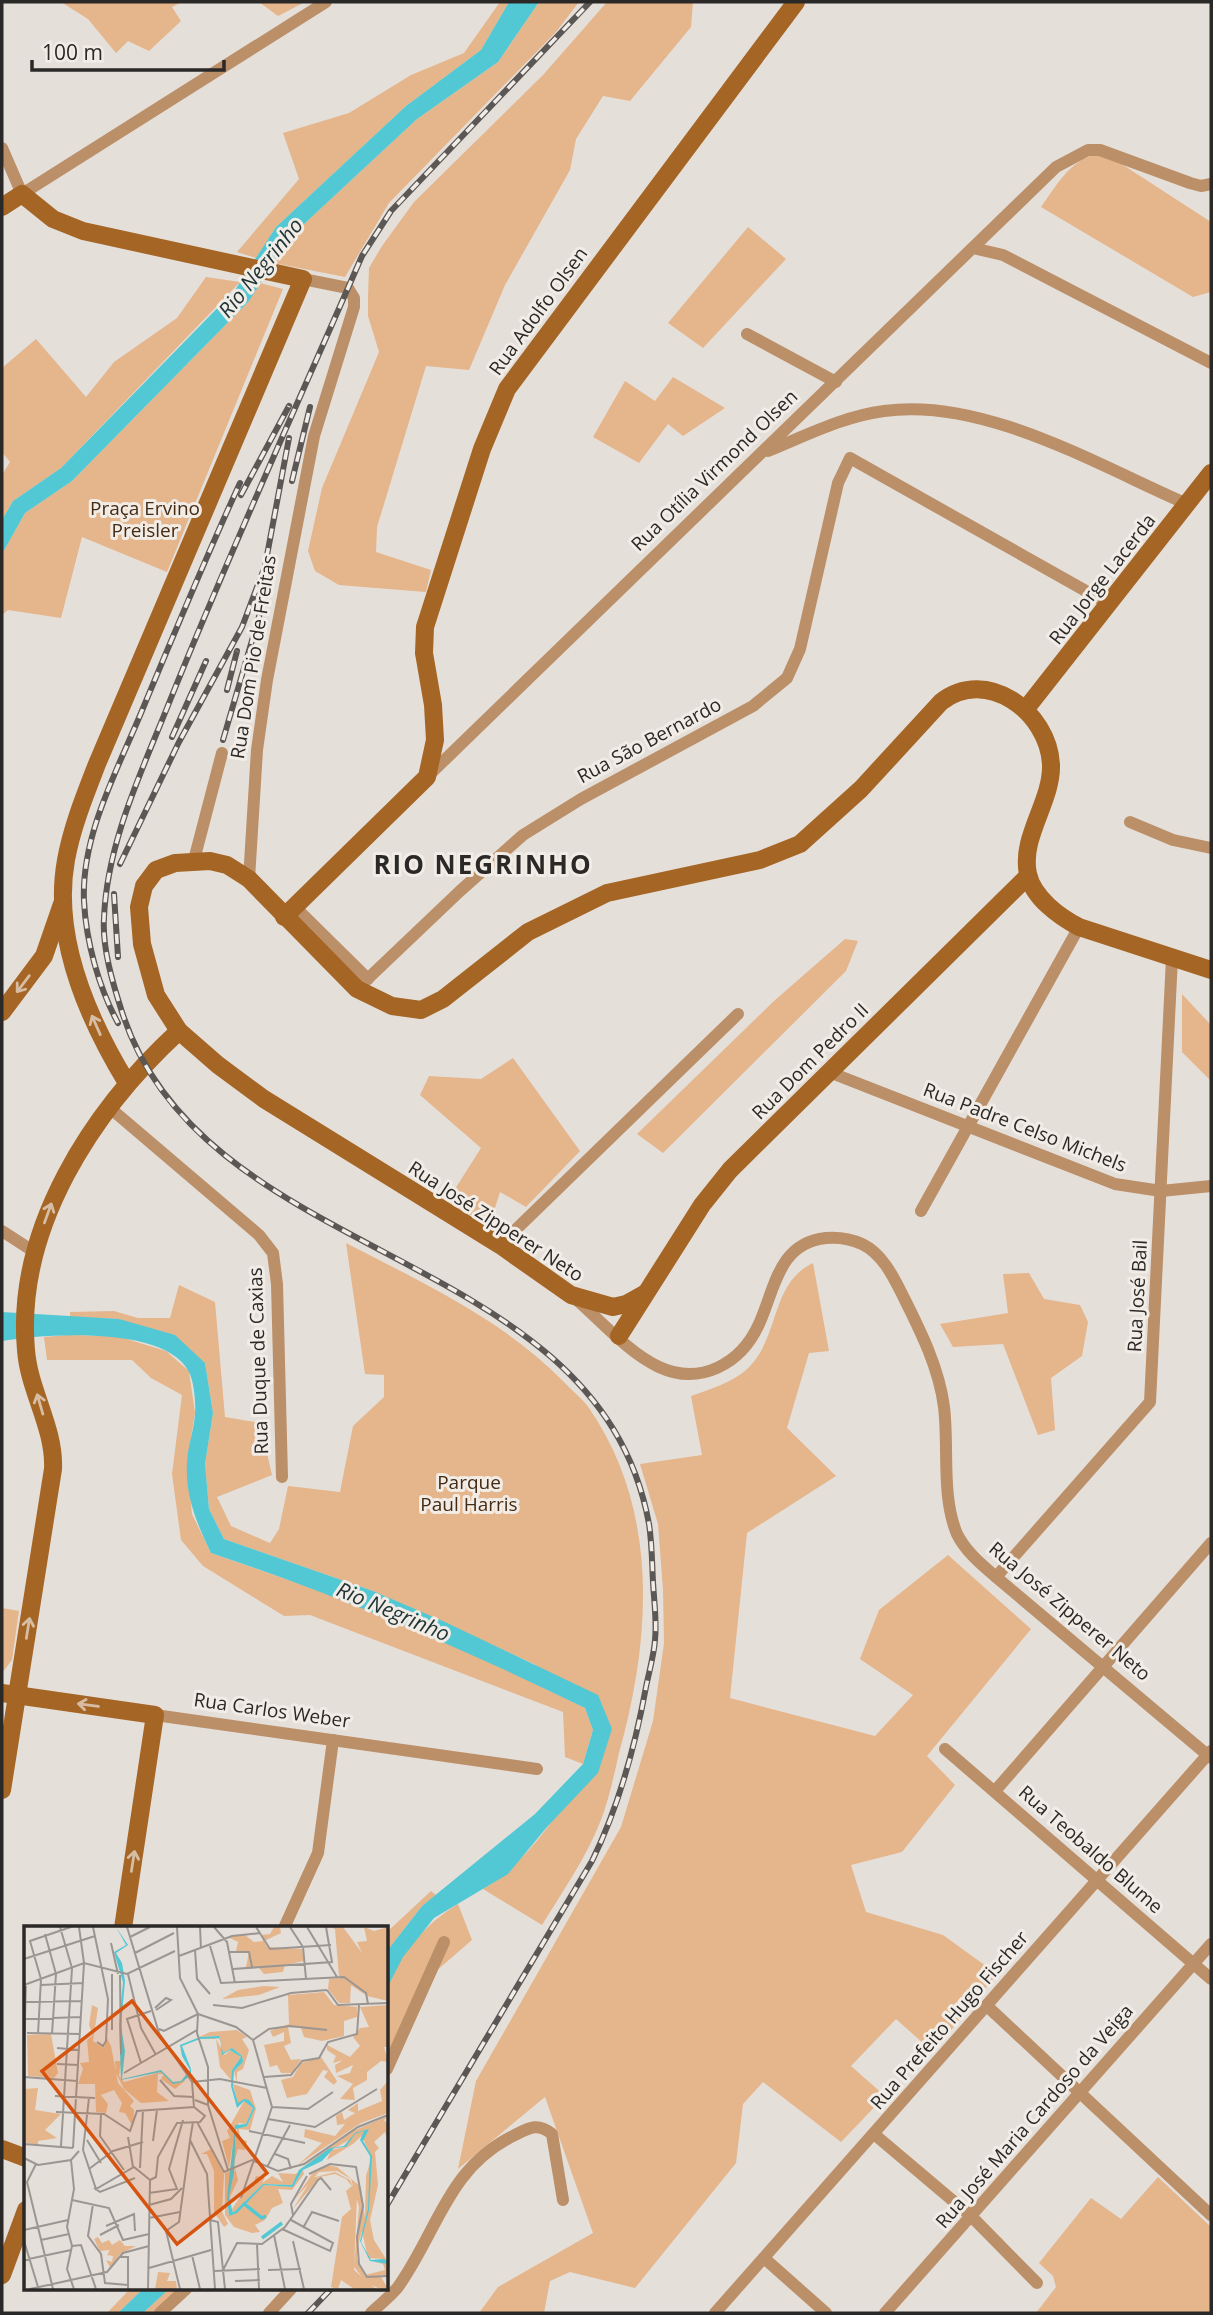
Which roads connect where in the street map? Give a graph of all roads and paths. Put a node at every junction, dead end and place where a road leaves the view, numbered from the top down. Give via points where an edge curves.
1 (326, 2) edge
2 (795, 2) edge
3 (2, 148) edge
4 (1210, 185) edge
5 (22, 194) junction
6 (2, 207) edge
7 (973, 248) junction
8 (303, 279) junction
9 (747, 334) dead end
10 (1211, 363) edge
11 (836, 382) junction
12 (762, 453) junction
13 (1211, 473) edge
14 (1187, 504) junction
15 (1109, 604) junction
16 (1025, 710) junction
17 (222, 753) dead end
18 (427, 777) junction
19 (1130, 822) dead end
20 (1211, 848) edge
21 (194, 860) junction
22 (1028, 876) junction
23 (249, 879) junction
24 (63, 901) junction
25 (289, 912) junction
26 (1079, 927) junction
27 (44, 956) junction
28 (1172, 958) junction
29 (74, 963) junction
30 (1211, 970) edge
31 (363, 984) junction
32 (2, 1012) edge
33 (738, 1014) dead end
34 (180, 1031) junction
35 (829, 1072) junction
36 (127, 1083) junction
37 (110, 1108) junction
38 (967, 1127) junction
39 (1211, 1186) edge
40 (1161, 1191) junction
41 (921, 1211) dead end
42 (2, 1231) edge
43 (500, 1245) junction
44 (36, 1253) junction
45 (644, 1294) junction
46 (571, 1295) junction
47 (619, 1336) junction
48 (282, 1477) dead end
49 (1211, 1543) edge
50 (996, 1577) junction
51 (1103, 1666) junction
52 (9, 1694) edge
53 (155, 1715) junction
54 (333, 1740) junction
55 (945, 1749) dead end
56 (1210, 1755) edge
57 (537, 1769) dead end
58 (2, 1790) edge
59 (995, 1791) junction
60 (1098, 1880) junction
61 (123, 1926) edge
62 (285, 1926) edge
63 (444, 1942) dead end
64 (1211, 1944) edge
65 (1194, 1964) junction
66 (1211, 1979) edge
67 (987, 2006) junction
68 (388, 2067) edge
69 (1081, 2091) junction
70 (874, 2134) junction
71 (2, 2149) edge
72 (24, 2157) edge
73 (563, 2200) dead end
74 (24, 2215) edge
75 (1211, 2215) edge
76 (971, 2216) junction
77 (764, 2258) junction
78 (2, 2275) edge
79 (1037, 2283) dead end
80 (185, 2290) edge
81 (290, 2290) edge
82 (160, 2313) edge
83 (269, 2313) edge
84 (371, 2313) edge
85 (715, 2313) edge
86 (826, 2313) edge
87 (885, 2313) edge

1 - 5 street
2 - 18 main road, Rua Adolfo Olsen via 523,365 499,404 425,627 435,740
3 - 5 street
4 - 7 street, Rua Otília Virmond Olsen via 1190,183 1107,152 1088,150 1056,167
5 - 6 main road
5 - 8 main road, Rua Dom Pio de Freitas via 53,219 83,231
7 - 10 street via 1003,255
7 - 11 street, Rua Otília Virmond Olsen
8 - 23 street, Rua Dom Pio de Freitas via 348,288 354,307 314,436 270,666 257,750
8 - 24 main road via 86,790 66,862
9 - 11 street
11 - 12 street, Rua Otília Virmond Olsen
12 - 14 street via 863,415 938,411 1010,428
12 - 18 street, Rua Otília Virmond Olsen
13 - 14 main road, Rua Jorge Lacerda
14 - 15 main road, Rua Jorge Lacerda
15 - 16 main road, Rua Jorge Lacerda
15 - 31 street, Rua São Bernardo via 850,458 838,483 800,649 787,678 753,706 523,835
16 - 22 main road via 1040,726 1051,765 1046,799 1027,859
16 - 31 main road via 981,688 951,693 861,789 800,844 760,860 607,893 528,932 432,1007 400,1008
17 - 21 street
18 - 25 main road, Rua Otília Virmond Olsen
19 - 20 street via 1173,840
21 - 23 main road, Rua José Zipperer Neto via 227,865
21 - 34 main road, Rua José Zipperer Neto via 156,870 144,886 139,907 147,969 156,995
22 - 26 main road via 1042,899
22 - 35 main road, Rua Dom Pedro II
23 - 25 main road
24 - 27 main road
24 - 29 main road
25 - 31 main road
26 - 28 main road
26 - 38 street
27 - 29 main road
27 -> 32 main road
28 - 30 main road
28 - 40 street, Rua José Bail
36 -> 29 main road via 99,1032
33 - 43 street
34 - 36 main road
34 - 43 main road, Rua José Zipperer Neto via 243,1085
35 - 38 street, Rua Padre Celso Michels
35 - 45 main road, Rua Dom Pedro II via 716,1186
36 - 37 main road
44 -> 37 main road via 57,1191
37 - 48 street, Rua Duque de Caxias via 259,1235 273,1253
38 - 40 street, Rua Padre Celso Michels via 1115,1184
38 - 41 street
39 - 40 street, Rua Padre Celso Michels
40 - 50 street, Rua José Bail via 1150,1402
42 - 44 street
43 - 46 main road, Rua José Zipperer Neto
52 -> 44 main road via 54,1460 26,1352 26,1303
45 - 46 main road via 612,1307
45 - 47 main road, Rua Dom Pedro II
46 - 47 street, Rua José Zipperer Neto
47 - 50 street, Rua José Zipperer Neto via 658,1366 680,1374 704,1374 727,1364 747,1344 774,1279 793,1252 821,1239 839,1237 863,1244 894,1277 927,1348 943,1404 953,1520 964,1546
49 - 51 street
50 - 51 street, Rua José Zipperer Neto
51 - 56 street, Rua José Zipperer Neto
51 - 59 street
53 -> 52 main road, Rua Carlos Weber
52 - 58 main road
53 - 54 street, Rua Carlos Weber
61 -> 53 main road
54 - 57 street, Rua Carlos Weber
54 - 62 street via 318,1853
55 - 59 street, Rua Teobaldo Blume
56 - 60 street, Rua Prefeito Hugo Fischer
59 - 60 street, Rua Teobaldo Blume
60 - 65 street, Rua Teobaldo Blume
60 - 67 street, Rua Prefeito Hugo Fischer
63 - 68 street
64 - 65 street, Rua José Maria Cardoso da Veiga
65 - 66 street, Rua Teobaldo Blume
65 - 69 street, Rua José Maria Cardoso da Veiga
67 - 69 street
67 - 70 street, Rua Prefeito Hugo Fischer
69 - 75 street
69 - 76 street, Rua José Maria Cardoso da Veiga
70 - 76 street
70 - 77 street, Rua Prefeito Hugo Fischer
71 - 72 main road
73 - 84 street via 552,2134 542,2126 532,2126 487,2149 447,2197 425,2244 396,2289
74 - 78 main road
76 - 79 street
76 - 87 street, Rua José Maria Cardoso da Veiga
77 - 85 street, Rua Prefeito Hugo Fischer
77 - 86 street
80 - 82 street
81 - 83 street

